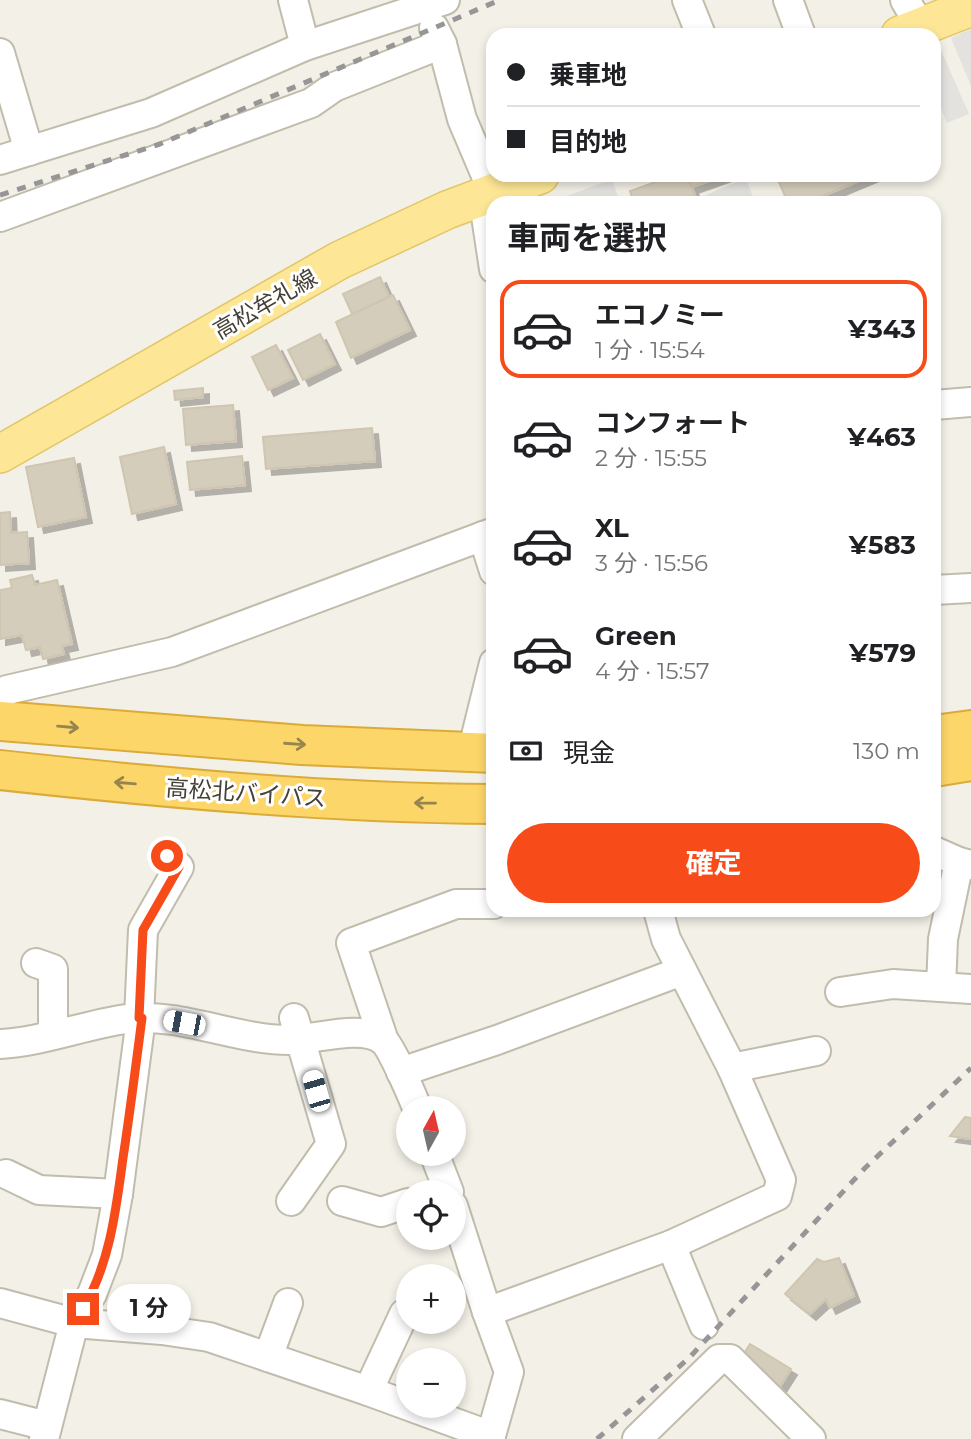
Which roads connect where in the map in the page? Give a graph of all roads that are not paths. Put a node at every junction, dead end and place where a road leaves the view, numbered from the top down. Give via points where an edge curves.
1 (293, 0) edge
2 (687, 0) edge
3 (788, 0) edge
4 (434, 2) edge
5 (971, 7) edge
6 (909, 21) edge
7 (698, 28) edge
8 (798, 28) edge
9 (442, 44) junction
10 (305, 46) junction
11 (0, 53) edge
12 (29, 151) junction
13 (0, 160) edge
14 (521, 182) edge
15 (488, 194) junction
16 (0, 217) edge
17 (971, 402) edge
18 (941, 404) edge
19 (0, 454) edge
20 (486, 535) edge
21 (971, 588) edge
22 (941, 590) edge
23 (0, 694) edge
24 (0, 722) edge
25 (486, 728) edge
26 (971, 730) edge
27 (941, 734) edge
28 (483, 752) edge
29 (971, 761) edge
30 (941, 765) edge
31 (0, 770) edge
32 (486, 804) edge
33 (167, 856) dead end
34 (955, 859) edge
35 (486, 904) edge
36 (660, 917) edge
37 (36, 963) dead end
38 (682, 971) junction
39 (941, 987) junction
40 (971, 989) edge
41 (840, 992) dead end
42 (140, 1018) junction
43 (297, 1028) junction
44 (53, 1034) junction
45 (384, 1041) junction
46 (0, 1044) edge
47 (816, 1051) dead end
48 (732, 1068) junction
49 (401, 1072) junction
50 (412, 1096) edge
51 (6, 1174) dead end
52 (118, 1194) junction
53 (291, 1201) dead end
54 (342, 1201) dead end
55 (396, 1207) edge
56 (671, 1245) junction
57 (466, 1249) edge
58 (0, 1303) edge
59 (288, 1303) dead end
60 (487, 1312) junction
61 (74, 1323) junction
62 (704, 1325) dead end
63 (396, 1331) edge
64 (268, 1357) junction
65 (368, 1391) junction
66 (0, 1414) edge
67 (46, 1433) edge
68 (490, 1438) edge
69 (637, 1439) edge
70 (811, 1439) edge

1 - 10 street
2 - 7 street
3 - 8 street
4 - 9 street via 434,29
4 - 10 street
5 - 6 main road
9 - 15 street
9 - 16 street via 334,87 311,103
10 - 12 street via 151,113
11 - 12 street
12 - 13 street
14 - 15 main road, 高松牟礼線
15 - 19 main road, 高松牟礼線 via 340,260
17 - 18 street
20 - 23 street via 172,652
21 - 22 street
24 -> 28 highway via 302,745
25 - 28 street
26 - 27 highway
29 - 30 highway
32 -> 31 highway, 高松北バイパス via 305,798
33 - 42 street via 179,867 143,930
34 - 39 street
35 - 45 street via 456,904 351,943
36 - 38 street
37 - 44 street via 53,969
38 - 48 street
38 - 49 street
39 - 40 street
39 - 41 street via 893,984
42 - 43 street via 290,1041
42 - 44 street
42 - 52 street
43 - 45 street via 368,1035
43 - 53 street via 331,1144
44 - 46 street
45 - 49 street
47 - 48 street
48 - 56 street via 782,1180 777,1196
49 - 50 street
51 - 52 street via 39,1189
52 - 61 street via 107,1255 92,1294
54 - 55 street via 381,1212
56 - 60 street
56 - 62 street
57 - 60 street
58 - 61 street
59 - 64 street
60 - 68 street via 509,1373
61 - 64 street via 209,1337
61 - 67 street
63 - 65 street
64 - 65 street
65 - 68 street
66 - 67 street
69 - 70 street via 719,1359 730,1359

